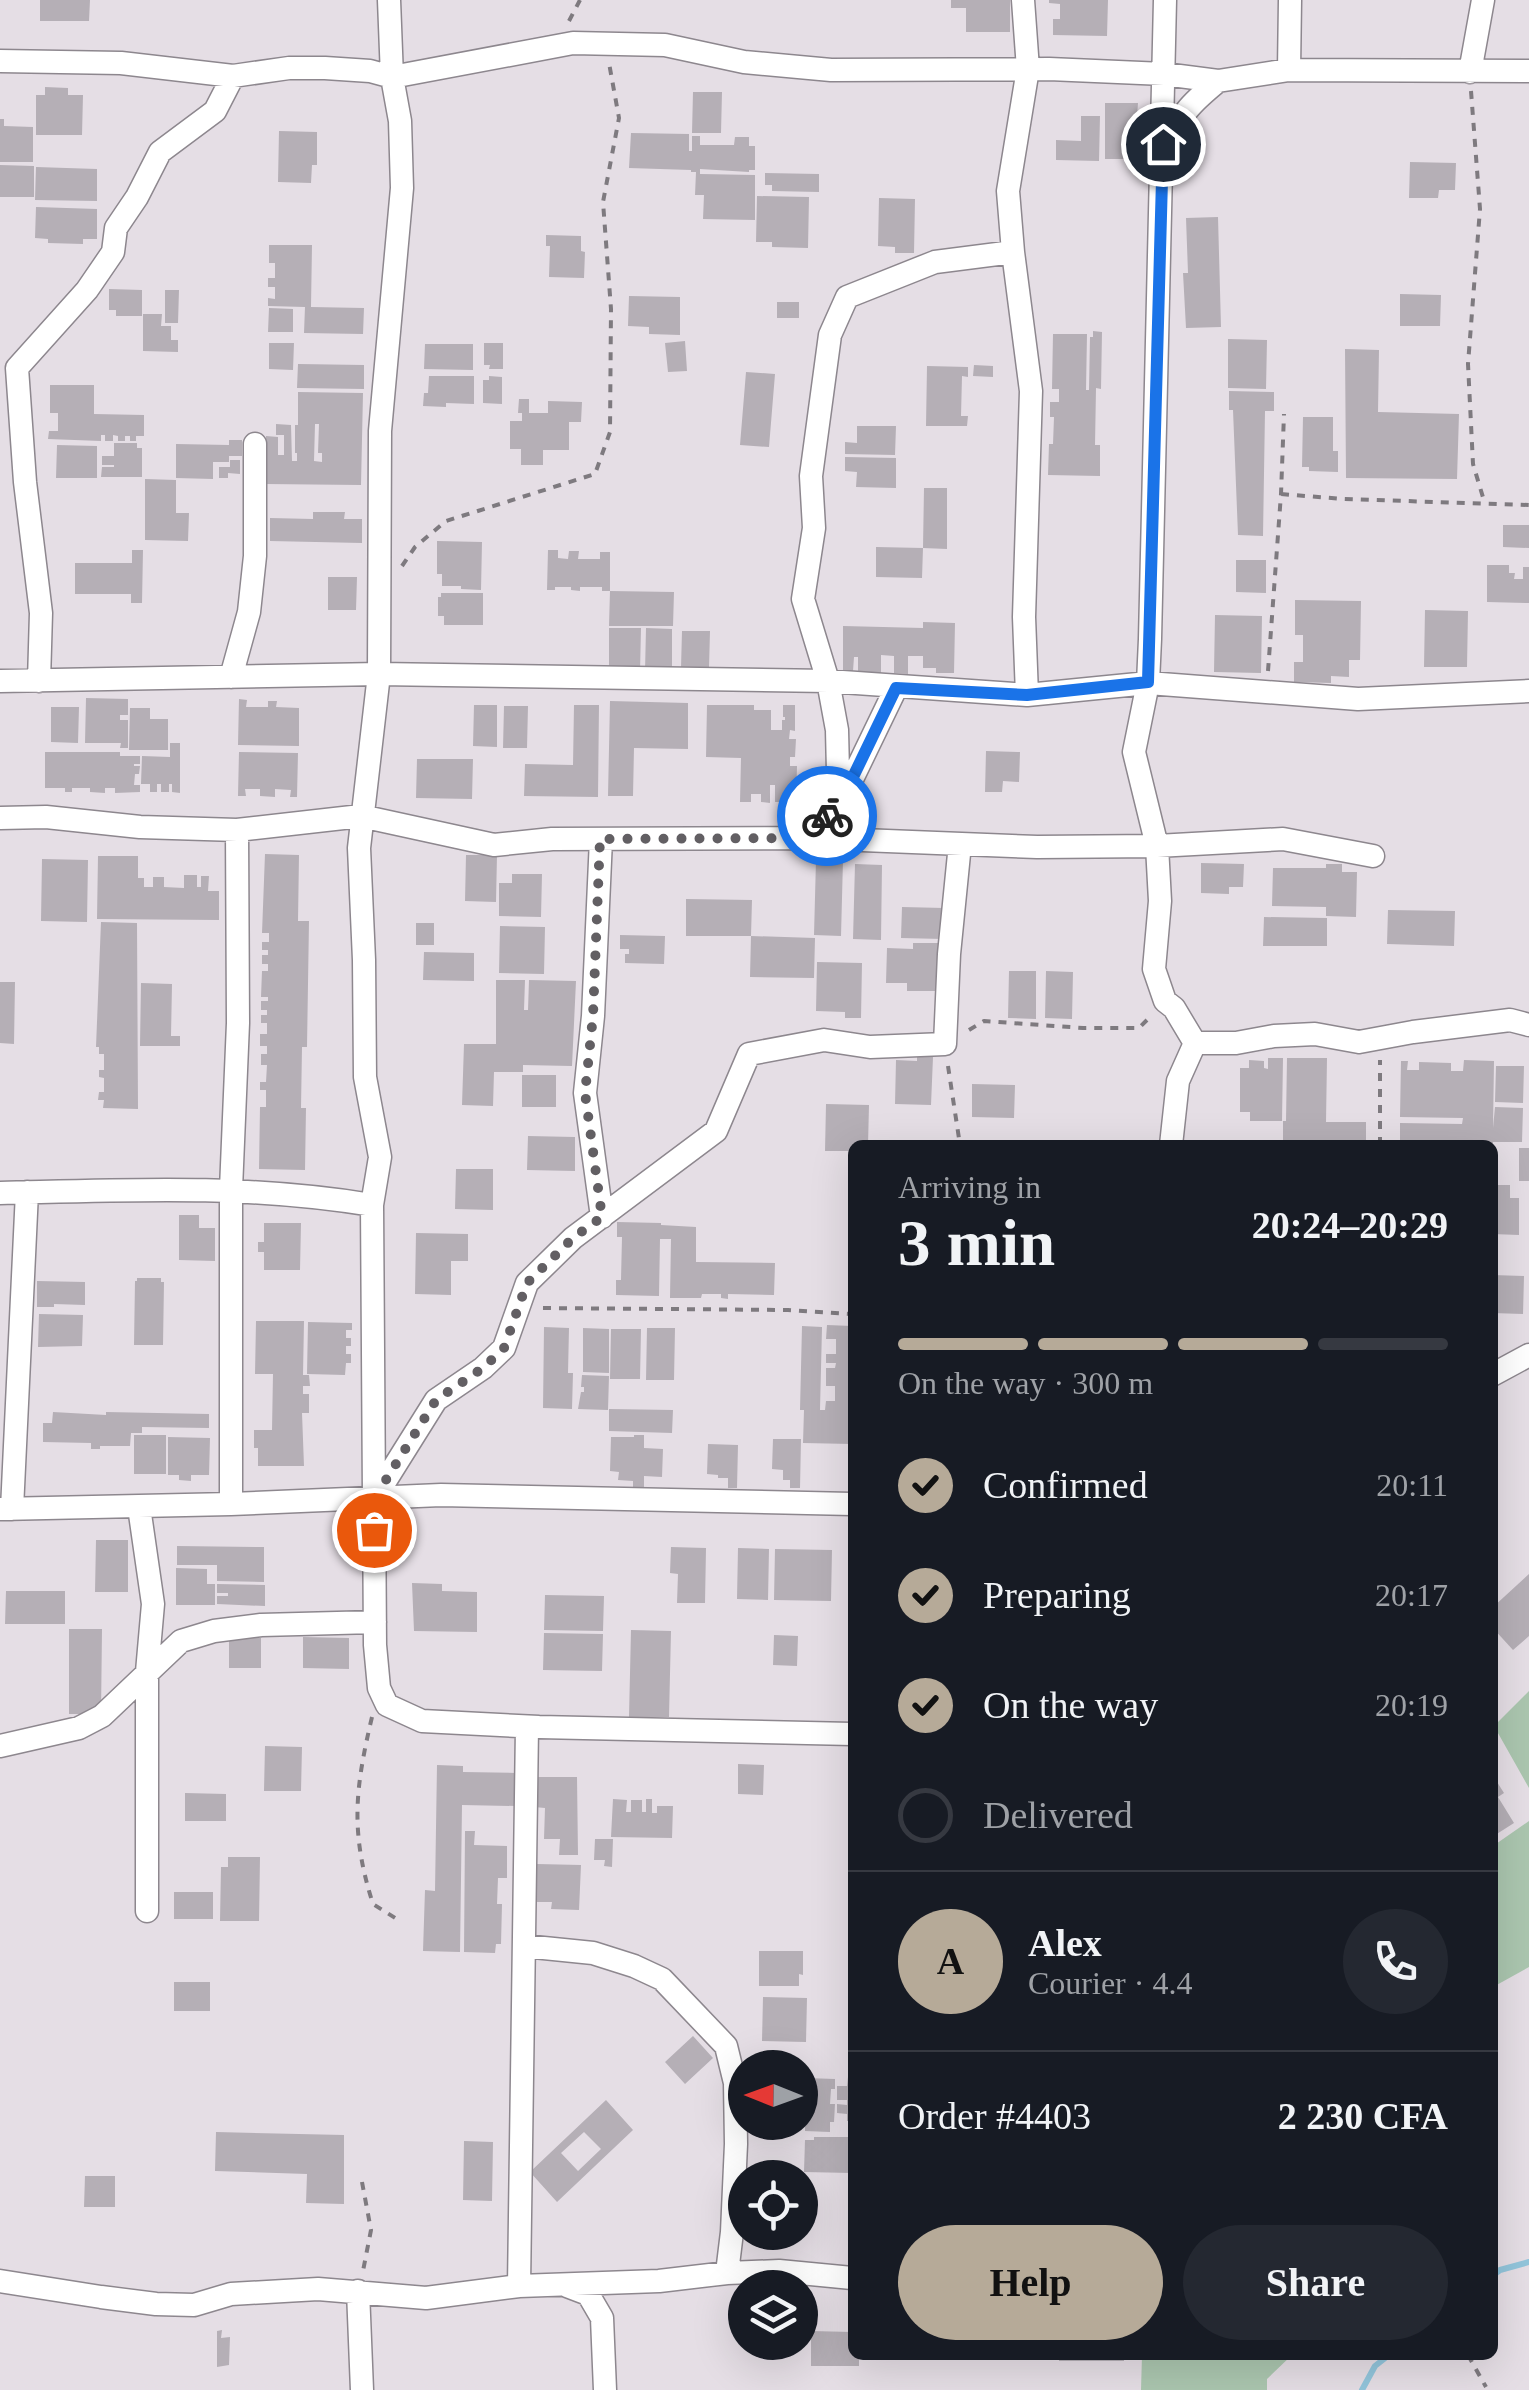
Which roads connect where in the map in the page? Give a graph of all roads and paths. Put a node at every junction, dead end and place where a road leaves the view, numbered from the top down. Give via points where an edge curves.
1 (389, 0) edge
2 (1023, 0) edge
3 (1165, 0) edge
4 (1290, 0) edge
5 (1483, 0) edge
6 (606, 44) junction
7 (0, 62) edge
8 (1028, 68) junction
9 (1289, 70) junction
10 (1529, 71) edge
11 (1470, 72) junction
12 (1164, 74) junction
13 (233, 76) junction
14 (392, 78) junction
15 (1218, 81) junction
16 (1162, 178) junction
17 (1013, 252) junction
18 (1284, 414) dead end
19 (255, 444) dead end
20 (1281, 494) junction
21 (1485, 504) junction
22 (1529, 506) edge
23 (379, 596) junction
24 (379, 674) junction
25 (231, 677) junction
26 (0, 681) edge
27 (39, 681) junction
28 (828, 682) junction
29 (1148, 682) junction
30 (896, 688) junction
31 (1267, 691) junction
32 (1529, 691) edge
33 (1027, 695) junction
34 (834, 806) junction
35 (361, 816) junction
36 (0, 818) edge
37 (237, 830) junction
38 (812, 838) junction
39 (600, 839) junction
40 (960, 844) junction
41 (1157, 846) junction
42 (1374, 856) dead end
43 (1165, 1001) junction
44 (1529, 1025) edge
45 (1376, 1039) junction
46 (1195, 1043) junction
47 (945, 1044) junction
48 (959, 1140) edge
49 (1172, 1140) edge
50 (1380, 1140) edge
51 (232, 1190) junction
52 (0, 1192) edge
53 (27, 1192) junction
54 (372, 1206) junction
55 (602, 1217) junction
56 (518, 1308) junction
57 (848, 1314) edge
58 (1529, 1354) edge
59 (1498, 1371) edge
60 (374, 1499) junction
61 (231, 1504) junction
62 (848, 1504) edge
63 (140, 1507) junction
64 (6, 1509) edge
65 (375, 1622) junction
66 (146, 1672) junction
67 (379, 1688) junction
68 (527, 1726) junction
69 (848, 1734) edge
70 (0, 1746) edge
71 (146, 1911) dead end
72 (400, 1921) dead end
73 (524, 1946) junction
74 (362, 2182) dead end
75 (727, 2273) junction
76 (848, 2278) edge
77 (0, 2281) edge
78 (560, 2284) junction
79 (519, 2286) junction
80 (358, 2291) junction
81 (1471, 2360) edge
82 (1486, 2387) dead end
83 (362, 2390) edge
84 (605, 2390) edge

1 - 14 street
2 - 8 street
3 - 12 street
4 - 9 street
5 - 11 street
6 - 8 street via 665,45 744,62 832,70
6 - 14 street via 573,43
6 - 23 path via 619,118 604,202 610,432 595,474 446,520 416,546
7 - 13 street via 121,63
8 - 12 street
8 - 17 street via 1008,191
9 - 11 street
9 - 15 street
10 - 11 street
11 - 21 path via 1480,209 1468,364 1473,464
12 - 15 street
12 - 16 street
13 - 14 street via 289,68
13 - 27 street via 215,110 160,152 87,290 17,368 40,613
14 - 23 street via 402,188 380,432
15 - 16 street via 1190,103
16 - 29 street
17 - 28 street via 935,262 847,297 830,335 810,476 814,528 802,599
17 - 33 street via 1030,391
18 - 20 path
19 - 25 street via 255,556 249,612
20 - 21 path
20 - 31 path
21 - 22 path
23 - 24 street
24 - 25 street
24 - 28 street
24 - 35 street
25 - 27 street
26 - 27 street
28 - 30 street
28 - 34 street via 836,730
29 - 31 street
29 - 33 street
29 - 41 street via 1134,752
30 - 33 street
30 - 34 street
31 - 32 street via 1358,699
34 - 38 street
35 - 37 street
35 - 39 street via 494,845
35 - 54 street via 365,1077 380,1157
36 - 37 street
37 - 51 street
38 - 39 street
38 - 40 street
39 - 55 street via 585,1093
40 - 41 street
40 - 47 street
41 - 42 street via 1283,840
41 - 43 street via 1154,969
43 - 46 street
43 - 47 path via 1140,1028 984,1021
44 - 45 street via 1510,1020
45 - 46 street via 1314,1034
45 - 50 path
46 - 49 street via 1178,1082
47 - 48 path
47 - 55 street via 870,1048 824,1040 749,1054 716,1131
51 - 53 street
51 - 54 street
51 - 61 street
52 - 53 street
53 - 64 street
54 - 60 street
55 - 56 street via 527,1283
56 - 57 path
56 - 60 street via 504,1348 436,1400
58 - 59 street
60 - 61 street
60 - 62 street
60 - 65 street
61 - 63 street
63 - 64 street
63 - 66 street via 153,1604
65 - 66 street via 214,1632 181,1641
65 - 67 street
66 - 70 street via 112,1708 79,1728
66 - 71 street
67 - 68 street via 387,1705 422,1721
67 - 72 path via 356,1822 373,1904
68 - 69 street
68 - 73 street
73 - 75 street via 592,1952 662,1979 726,2046 735,2083 736,2144
73 - 79 street
74 - 80 path via 370,2230
75 - 76 street
75 - 78 street
77 - 80 street via 194,2305 231,2294
78 - 79 street
78 - 84 street via 588,2294 602,2318
79 - 80 street via 426,2298
80 - 83 street
81 - 82 path

